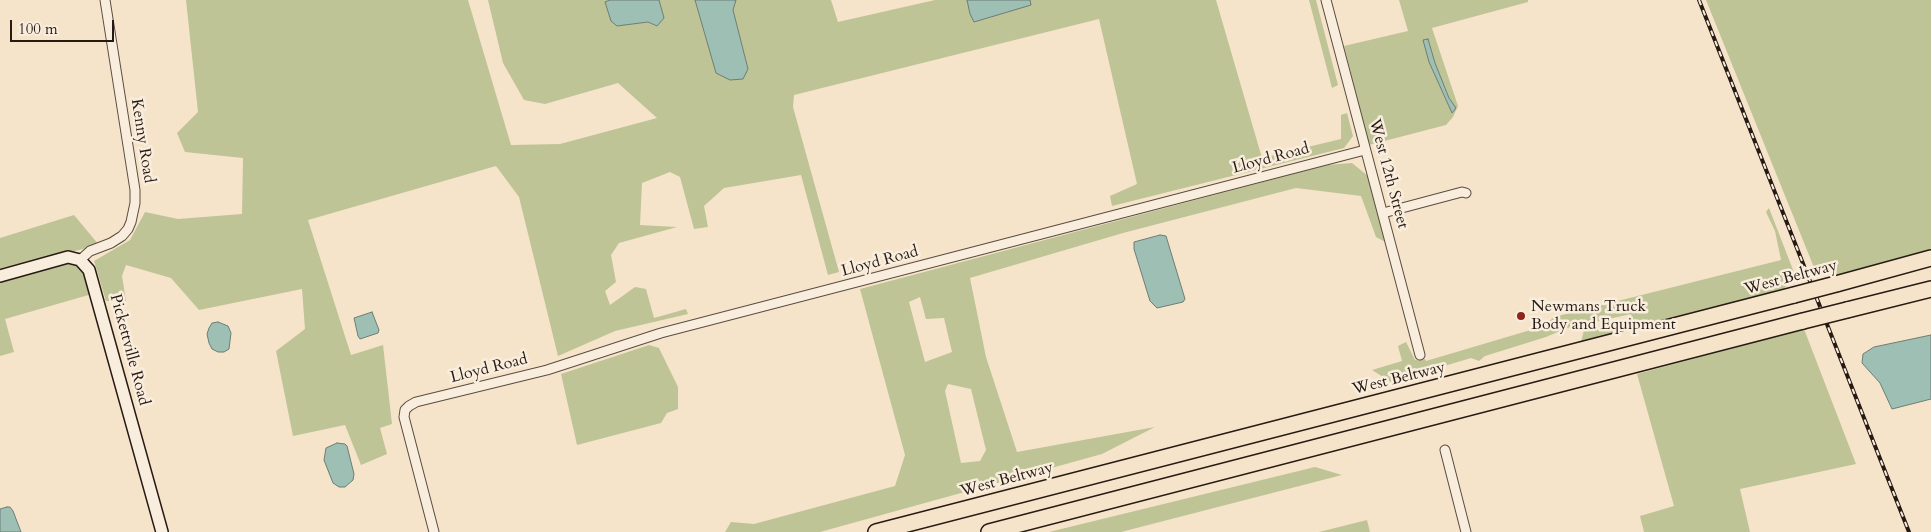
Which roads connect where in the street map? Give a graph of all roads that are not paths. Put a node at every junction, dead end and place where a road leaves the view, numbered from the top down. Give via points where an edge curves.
1 (105, 0) edge
2 (1326, 0) edge
3 (1365, 150) junction
4 (1466, 193) dead end
5 (1383, 213) junction
6 (1931, 258) edge
7 (80, 260) junction
8 (0, 276) edge
9 (1931, 289) edge
10 (1420, 355) dead end
11 (1445, 450) dead end
12 (162, 532) edge
13 (434, 532) edge
14 (876, 532) edge
15 (989, 532) edge
16 (1466, 532) edge

1 - 7 street, Kenny Road via 135,203 131,222 122,236 90,251
2 - 3 street, West 12th Street
3 - 5 street, West 12th Street
3 - 13 street, Lloyd Road via 661,333 547,370 416,402 405,410 405,425
4 - 5 street
5 - 10 street, West 12th Street
6 - 14 highway, West Beltway, bridge
7 - 8 street via 68,257
7 - 12 street, Pickettville Road via 92,277
9 - 15 highway, bridge
11 - 16 street

